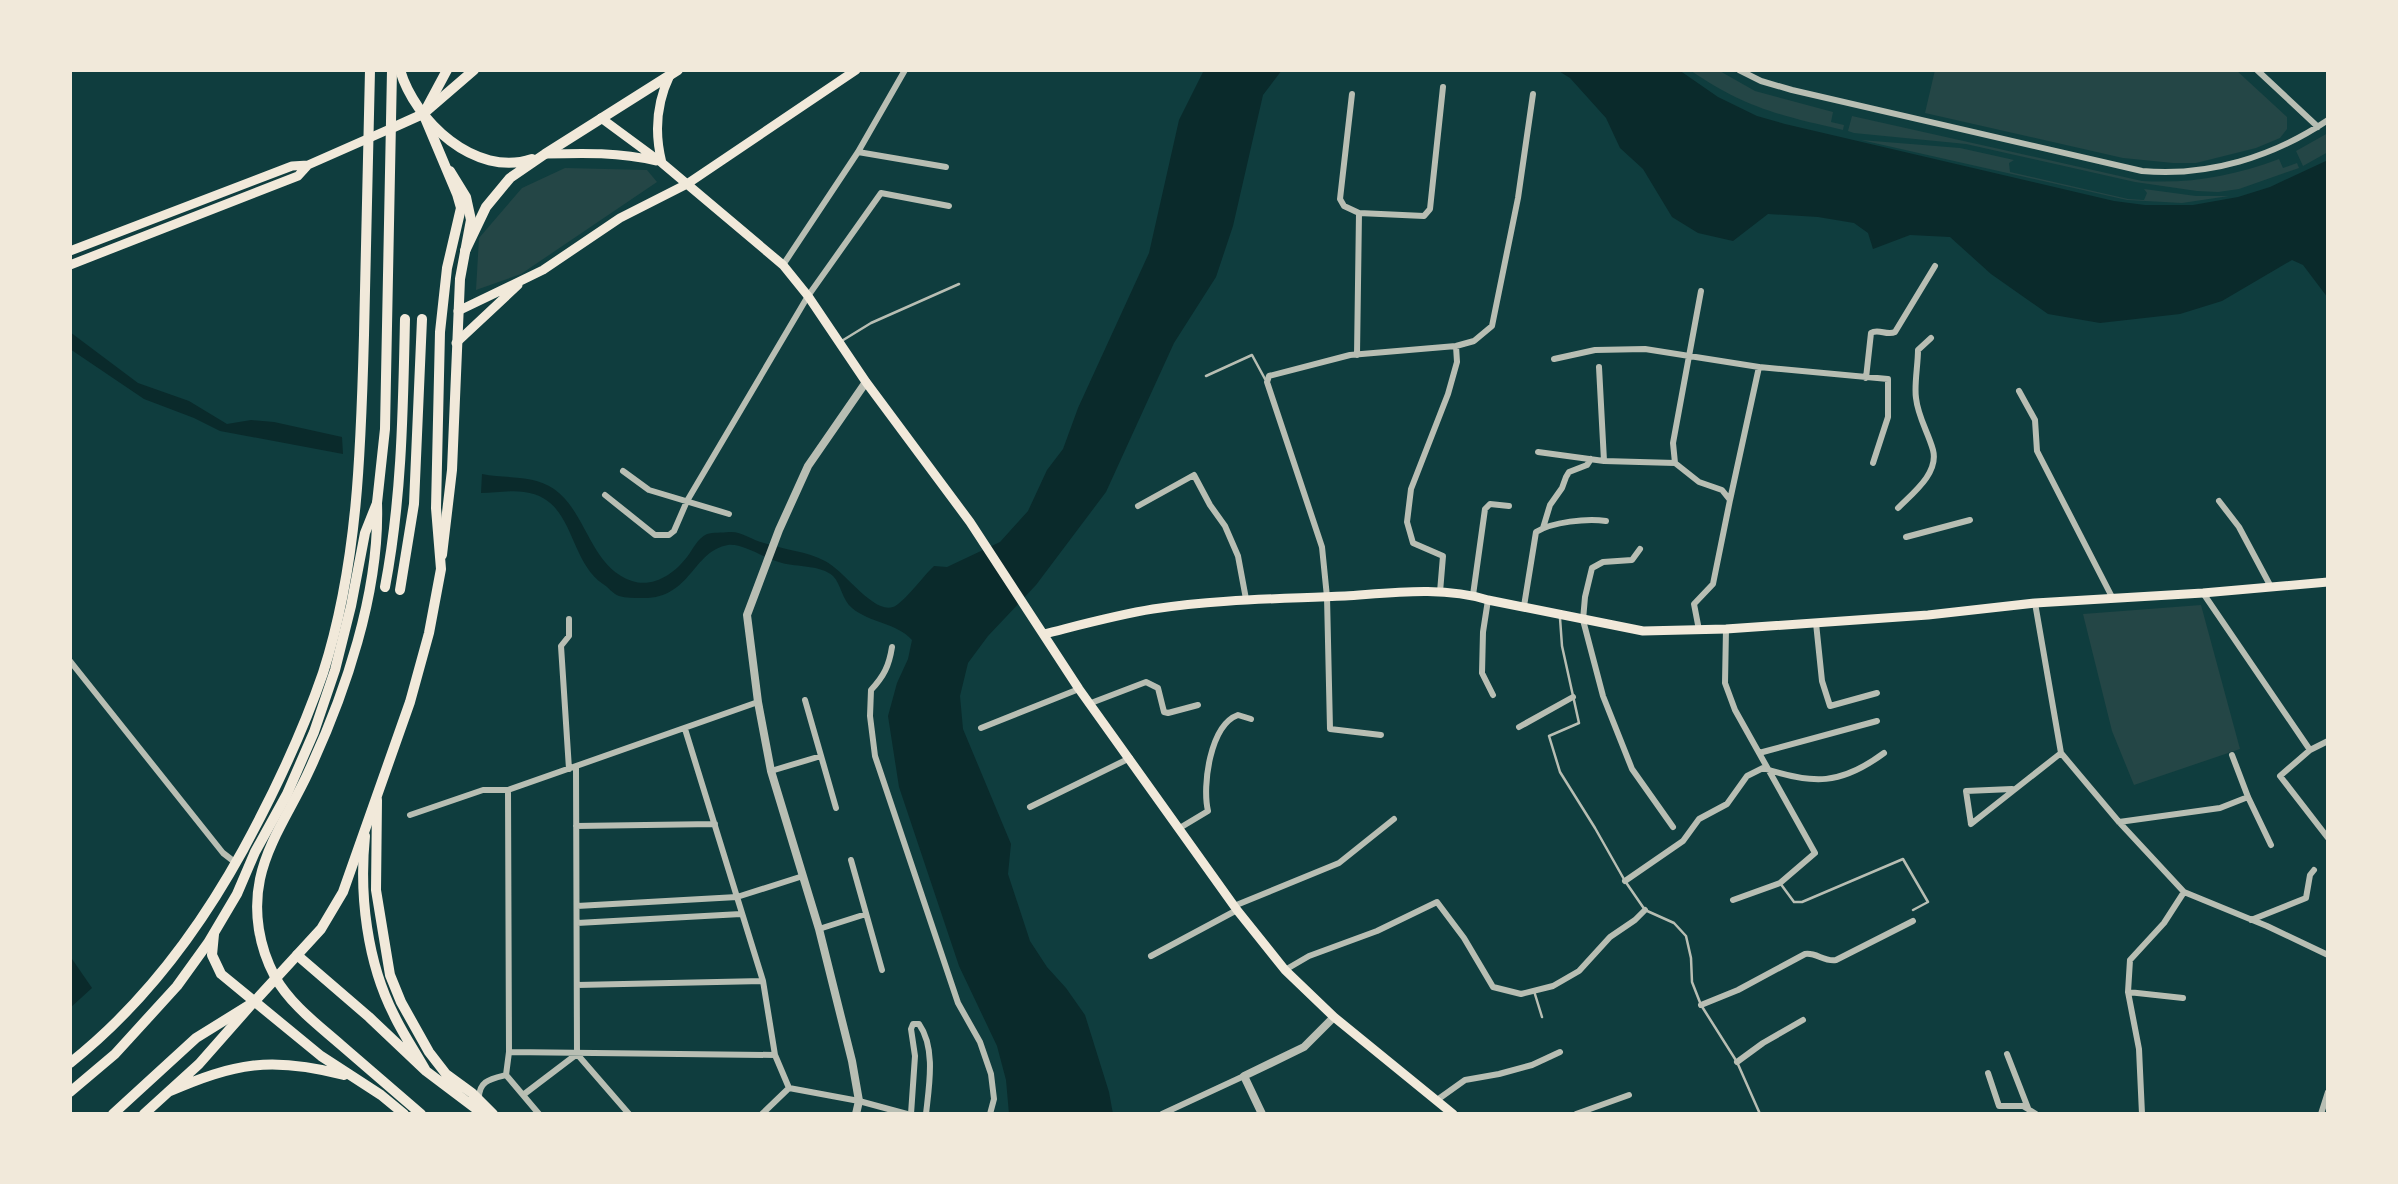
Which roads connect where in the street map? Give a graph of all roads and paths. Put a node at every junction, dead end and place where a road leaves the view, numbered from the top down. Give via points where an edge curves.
1 (370, 70) edge
2 (392, 70) edge
3 (400, 70) edge
4 (447, 70) edge
5 (474, 70) edge
6 (856, 70) edge
7 (905, 70) edge
8 (1738, 70) edge
9 (2258, 70) edge
10 (674, 73) edge
11 (1443, 87) dead end
12 (1352, 94) dead end
13 (1533, 94) dead end
14 (423, 114) junction
15 (601, 118) junction
16 (2328, 120) edge
17 (2318, 127) junction
18 (392, 128) junction
19 (369, 138) junction
20 (858, 152) junction
21 (545, 153) junction
22 (662, 163) junction
23 (308, 165) junction
24 (445, 165) junction
25 (946, 167) dead end
26 (687, 184) junction
27 (949, 206) dead end
28 (1359, 213) junction
29 (70, 251) edge
30 (465, 251) junction
31 (70, 265) edge
32 (783, 265) junction
33 (1935, 266) dead end
34 (524, 279) junction
35 (960, 284) dead end
36 (1701, 291) dead end
37 (808, 296) junction
38 (458, 311) junction
39 (405, 319) dead end
40 (422, 319) dead end
41 (1931, 338) dead end
42 (838, 343) junction
43 (456, 344) junction
44 (1456, 346) junction
45 (1357, 355) junction
46 (1690, 356) junction
47 (1554, 359) dead end
48 (1599, 367) dead end
49 (1759, 367) junction
50 (1206, 376) dead end
51 (1866, 378) junction
52 (866, 382) junction
53 (1267, 382) junction
54 (2019, 391) dead end
55 (1538, 452) dead end
56 (1591, 459) junction
57 (1604, 461) junction
58 (1675, 463) junction
59 (1873, 463) dead end
60 (624, 471) dead end
61 (605, 495) dead end
62 (1730, 500) junction
63 (2219, 500) dead end
64 (687, 501) junction
65 (377, 503) junction
66 (1138, 506) dead end
67 (1509, 506) dead end
68 (1898, 508) dead end
69 (729, 514) dead end
70 (1970, 520) dead end
71 (1606, 521) dead end
72 (1543, 528) junction
73 (1906, 537) dead end
74 (1640, 549) dead end
75 (441, 569) junction
76 (2328, 582) edge
77 (385, 587) dead end
78 (2271, 587) junction
79 (400, 590) dead end
80 (1440, 592) junction
81 (2203, 593) junction
82 (1472, 595) junction
83 (1327, 597) junction
84 (2112, 597) junction
85 (1246, 599) junction
86 (1488, 600) junction
87 (2035, 603) junction
88 (1524, 606) junction
89 (1560, 615) junction
90 (569, 619) dead end
91 (1583, 620) junction
92 (1816, 623) junction
93 (1726, 629) junction
94 (1699, 630) junction
95 (1044, 634) junction
96 (892, 647) dead end
97 (70, 661) edge
98 (1079, 689) junction
99 (1877, 693) dead end
100 (1493, 695) dead end
101 (1573, 697) junction
102 (805, 699) dead end
103 (758, 702) junction
104 (1091, 703) junction
105 (1198, 705) dead end
106 (1251, 719) dead end
107 (1877, 721) dead end
108 (1519, 727) dead end
109 (981, 728) dead end
110 (685, 729) junction
111 (1381, 735) dead end
112 (2328, 741) edge
113 (2310, 750) junction
114 (1759, 753) junction
115 (1885, 753) dead end
116 (2061, 754) junction
117 (2232, 755) dead end
118 (821, 756) junction
119 (1130, 758) junction
120 (573, 768) junction
121 (1771, 770) junction
122 (771, 771) junction
123 (2014, 789) junction
124 (508, 790) junction
125 (377, 794) junction
126 (2248, 797) junction
127 (1030, 807) dead end
128 (836, 808) dead end
129 (410, 815) dead end
130 (1394, 819) dead end
131 (2119, 822) junction
132 (715, 824) junction
133 (366, 826) junction
134 (576, 826) junction
135 (1673, 827) dead end
136 (1178, 828) junction
137 (2328, 838) edge
138 (2272, 845) dead end
139 (851, 860) dead end
140 (236, 863) junction
141 (2314, 870) dead end
142 (803, 876) junction
143 (1625, 881) junction
144 (1780, 883) junction
145 (2184, 892) junction
146 (737, 897) junction
147 (1733, 900) dead end
148 (577, 906) junction
149 (1236, 908) junction
150 (1645, 910) junction
151 (1913, 910) dead end
152 (741, 914) junction
153 (866, 914) junction
154 (2251, 920) junction
155 (1913, 921) dead end
156 (577, 923) junction
157 (819, 929) junction
158 (214, 934) junction
159 (297, 955) junction
160 (2328, 955) edge
161 (1151, 956) dead end
162 (882, 970) dead end
163 (1285, 970) junction
164 (762, 981) junction
165 (578, 985) junction
166 (1534, 991) junction
167 (2128, 992) junction
168 (2183, 998) dead end
169 (254, 1002) junction
170 (1701, 1005) junction
171 (1334, 1017) junction
172 (1542, 1017) dead end
173 (1803, 1020) dead end
174 (509, 1052) junction
175 (1560, 1052) dead end
176 (576, 1054) junction
177 (2007, 1054) dead end
178 (775, 1055) junction
179 (1737, 1062) junction
180 (70, 1063) edge
181 (426, 1071) junction
182 (1988, 1073) dead end
183 (506, 1075) junction
184 (1244, 1076) junction
185 (353, 1078) junction
186 (789, 1087) junction
187 (70, 1092) edge
188 (168, 1092) junction
189 (2328, 1093) edge
190 (523, 1095) junction
191 (1629, 1096) dead end
192 (475, 1097) junction
193 (1437, 1100) junction
194 (859, 1101) junction
195 (2028, 1110) junction
196 (113, 1114) edge
197 (144, 1114) edge
198 (404, 1114) edge
199 (421, 1114) edge
200 (483, 1114) edge
201 (493, 1114) edge
202 (539, 1114) edge
203 (629, 1114) edge
204 (762, 1114) edge
205 (856, 1114) edge
206 (909, 1114) edge
207 (926, 1114) edge
208 (990, 1114) edge
209 (1162, 1114) edge
210 (1262, 1114) edge
211 (1453, 1114) edge
212 (1576, 1114) edge
213 (1760, 1114) edge
214 (2036, 1114) edge
215 (2142, 1114) edge
216 (2321, 1114) edge

1 - 19 main road
2 - 18 main road
3 - 14 highway
4 - 14 main road
5 - 14 highway
6 - 26 main road
7 - 20 street
8 - 17 street via 1783,88 2141,172 2190,172 2230,165 2275,150
9 - 17 street
10 - 15 highway
10 - 22 main road via 660,95 656,131
11 - 28 street via 1430,209 1424,216
12 - 28 street via 1340,199
13 - 44 street via 1492,326 1474,341
14 - 18 main road
14 - 21 highway via 461,147 489,161 516,163
14 - 24 main road
15 - 21 highway
15 - 22 main road
16 - 17 street
18 - 19 main road
18 - 65 main road via 385,429
19 - 23 main road
19 - 140 main road via 358,499 342,592 323,671 301,731
20 - 25 street
20 - 32 street
21 - 22 main road via 604,154
21 - 30 highway via 498,190
22 - 26 main road
23 - 29 main road via 292,166
23 - 31 main road via 298,176
24 - 30 main road via 469,204 471,226
24 - 75 main road via 461,208 447,268 440,332 436,508
26 - 32 main road
26 - 34 main road via 620,218
27 - 37 street via 881,193
28 - 45 street
30 - 38 main road
32 - 37 main road
33 - 51 street via 1895,332 1871,333
34 - 38 main road
34 - 43 main road
35 - 42 lane via 871,323
36 - 46 street
37 - 42 main road
37 - 64 street
38 - 43 main road
39 - 77 highway via 402,456
40 - 79 highway via 414,504
41 - 68 street via 1917,350 1915,396 1934,452 1931,471
42 - 52 main road
43 - 75 main road via 452,470
44 - 45 street
44 - 80 street via 1457,362 1411,489 1407,522 1413,543 1443,556
45 - 53 street via 1269,376
46 - 47 street via 1645,349
46 - 49 street
46 - 58 street via 1673,443
48 - 57 street
49 - 51 street
49 - 62 street
50 - 53 lane via 1252,355
51 - 59 street via 1888,379 1889,384 1888,416
52 - 95 main road via 970,523
52 - 103 street via 808,466 747,615
53 - 83 street via 1322,547
54 - 84 street via 2035,420 2037,451
55 - 56 street
56 - 57 street
56 - 72 street via 1569,472
57 - 58 street
58 - 62 street via 1699,482 1722,490
60 - 64 street via 649,491
61 - 64 street via 663,537 674,531
62 - 94 street via 1713,584 1694,604
63 - 78 street
64 - 69 street
65 - 158 main road via 365,533 338,659 314,732
65 - 199 main road via 378,535 368,593 339,697 316,757 273,842 257,902 260,937 272,970 292,1000
66 - 85 street via 1194,475 1238,556
67 - 82 street via 1490,504 1485,509
70 - 73 street
71 - 72 street via 1580,519
72 - 88 street via 1534,538
74 - 91 street via 1632,560 1603,562 1591,568
75 - 125 main road via 410,702
76 - 78 main road
78 - 81 main road
80 - 82 main road
80 - 83 main road
81 - 84 main road
81 - 113 street
82 - 86 main road
83 - 85 main road
83 - 111 street via 1330,729
84 - 87 main road
85 - 95 main road via 1152,609
86 - 88 main road
86 - 100 street via 1482,673
87 - 92 main road
87 - 116 street
88 - 89 main road
89 - 91 main road
89 - 101 lane
90 - 120 street via 569,636 561,646
91 - 94 main road via 1643,631
91 - 135 street via 1603,696 1632,769
92 - 93 main road
92 - 99 street via 1822,681 1830,706
93 - 94 main road
93 - 114 street via 1725,683
95 - 98 main road
96 - 208 street via 889,666 871,690 875,756 958,1003 991,1074 994,1098
97 - 140 street
98 - 104 main road
98 - 109 street
101 - 108 street
101 - 143 lane via 1579,723 1549,736 1560,772
102 - 118 street
103 - 110 street
103 - 122 street
104 - 105 street via 1146,682 1158,688 1164,712
104 - 119 main road
106 - 136 street via 1238,715 1225,723 1207,774 1208,811
107 - 114 street
110 - 120 street
110 - 132 street
112 - 113 street
113 - 137 street via 2280,776
114 - 121 street
115 - 121 street via 1846,776 1823,780
116 - 123 street
116 - 131 street
117 - 126 street
118 - 122 street
118 - 128 street
119 - 127 street
119 - 136 main road
120 - 124 street
120 - 134 street
121 - 143 street via 1763,768 1747,776 1727,804 1699,819 1683,841
121 - 144 street via 1815,853
122 - 142 street
123 - 123 street via 1966,791 1971,824 2003,798
124 - 129 street via 483,790
124 - 174 street
125 - 133 main road
125 - 192 main road via 376,890 390,975 429,1052 446,1074
126 - 131 street via 2220,808
126 - 138 street
130 - 149 street via 1339,863
131 - 145 street
132 - 134 street
132 - 146 street
133 - 159 main road via 337,906
133 - 181 main road via 363,888 370,944 393,1014
134 - 148 street
136 - 149 main road
139 - 153 street
140 - 180 main road via 156,977 103,1037
141 - 154 street via 2306,898
142 - 146 street
142 - 157 street
143 - 150 lane
144 - 147 street
144 - 151 lane via 1794,902 1802,902 1903,859 1928,902
145 - 154 street
145 - 167 street via 2164,923 2130,960
146 - 148 street
146 - 152 street
148 - 156 street
149 - 161 street
149 - 163 main road
150 - 166 street via 1610,937 1579,971
150 - 170 lane via 1674,923 1686,936 1692,982
152 - 156 street
152 - 164 street
153 - 157 street
153 - 162 street
154 - 160 street
155 - 170 street via 1836,960 1805,954
156 - 165 street
157 - 194 street
158 - 169 main road via 211,948 217,968
158 - 187 main road via 177,986 115,1054
159 - 169 main road
159 - 181 main road
163 - 166 street via 1437,902 1493,987 1521,994
163 - 171 main road
164 - 165 street
164 - 178 street
165 - 176 street
166 - 172 lane
167 - 168 street
167 - 215 street via 2139,1049
169 - 185 main road
169 - 188 main road via 199,1065
169 - 196 main road via 196,1038
170 - 179 lane
171 - 184 street via 1304,1047
171 - 193 main road
173 - 179 street
174 - 176 street
174 - 183 street
175 - 193 street via 1532,1065 1465,1080
176 - 178 street
176 - 190 street
176 - 203 street
177 - 195 street
178 - 186 street
179 - 213 lane
181 - 200 main road
182 - 195 street via 2000,1106
183 - 190 street
183 - 192 street via 485,1081
184 - 209 street
184 - 210 street
185 - 188 main road via 260,1064 208,1075
185 - 198 main road
186 - 194 street
186 - 204 street
188 - 197 main road
189 - 216 street
190 - 202 street
191 - 212 street
192 - 201 main road
193 - 211 main road
194 - 205 street
194 - 206 street
195 - 214 street
206 - 207 street via 915,1056 911,1029 919,1024 929,1049

